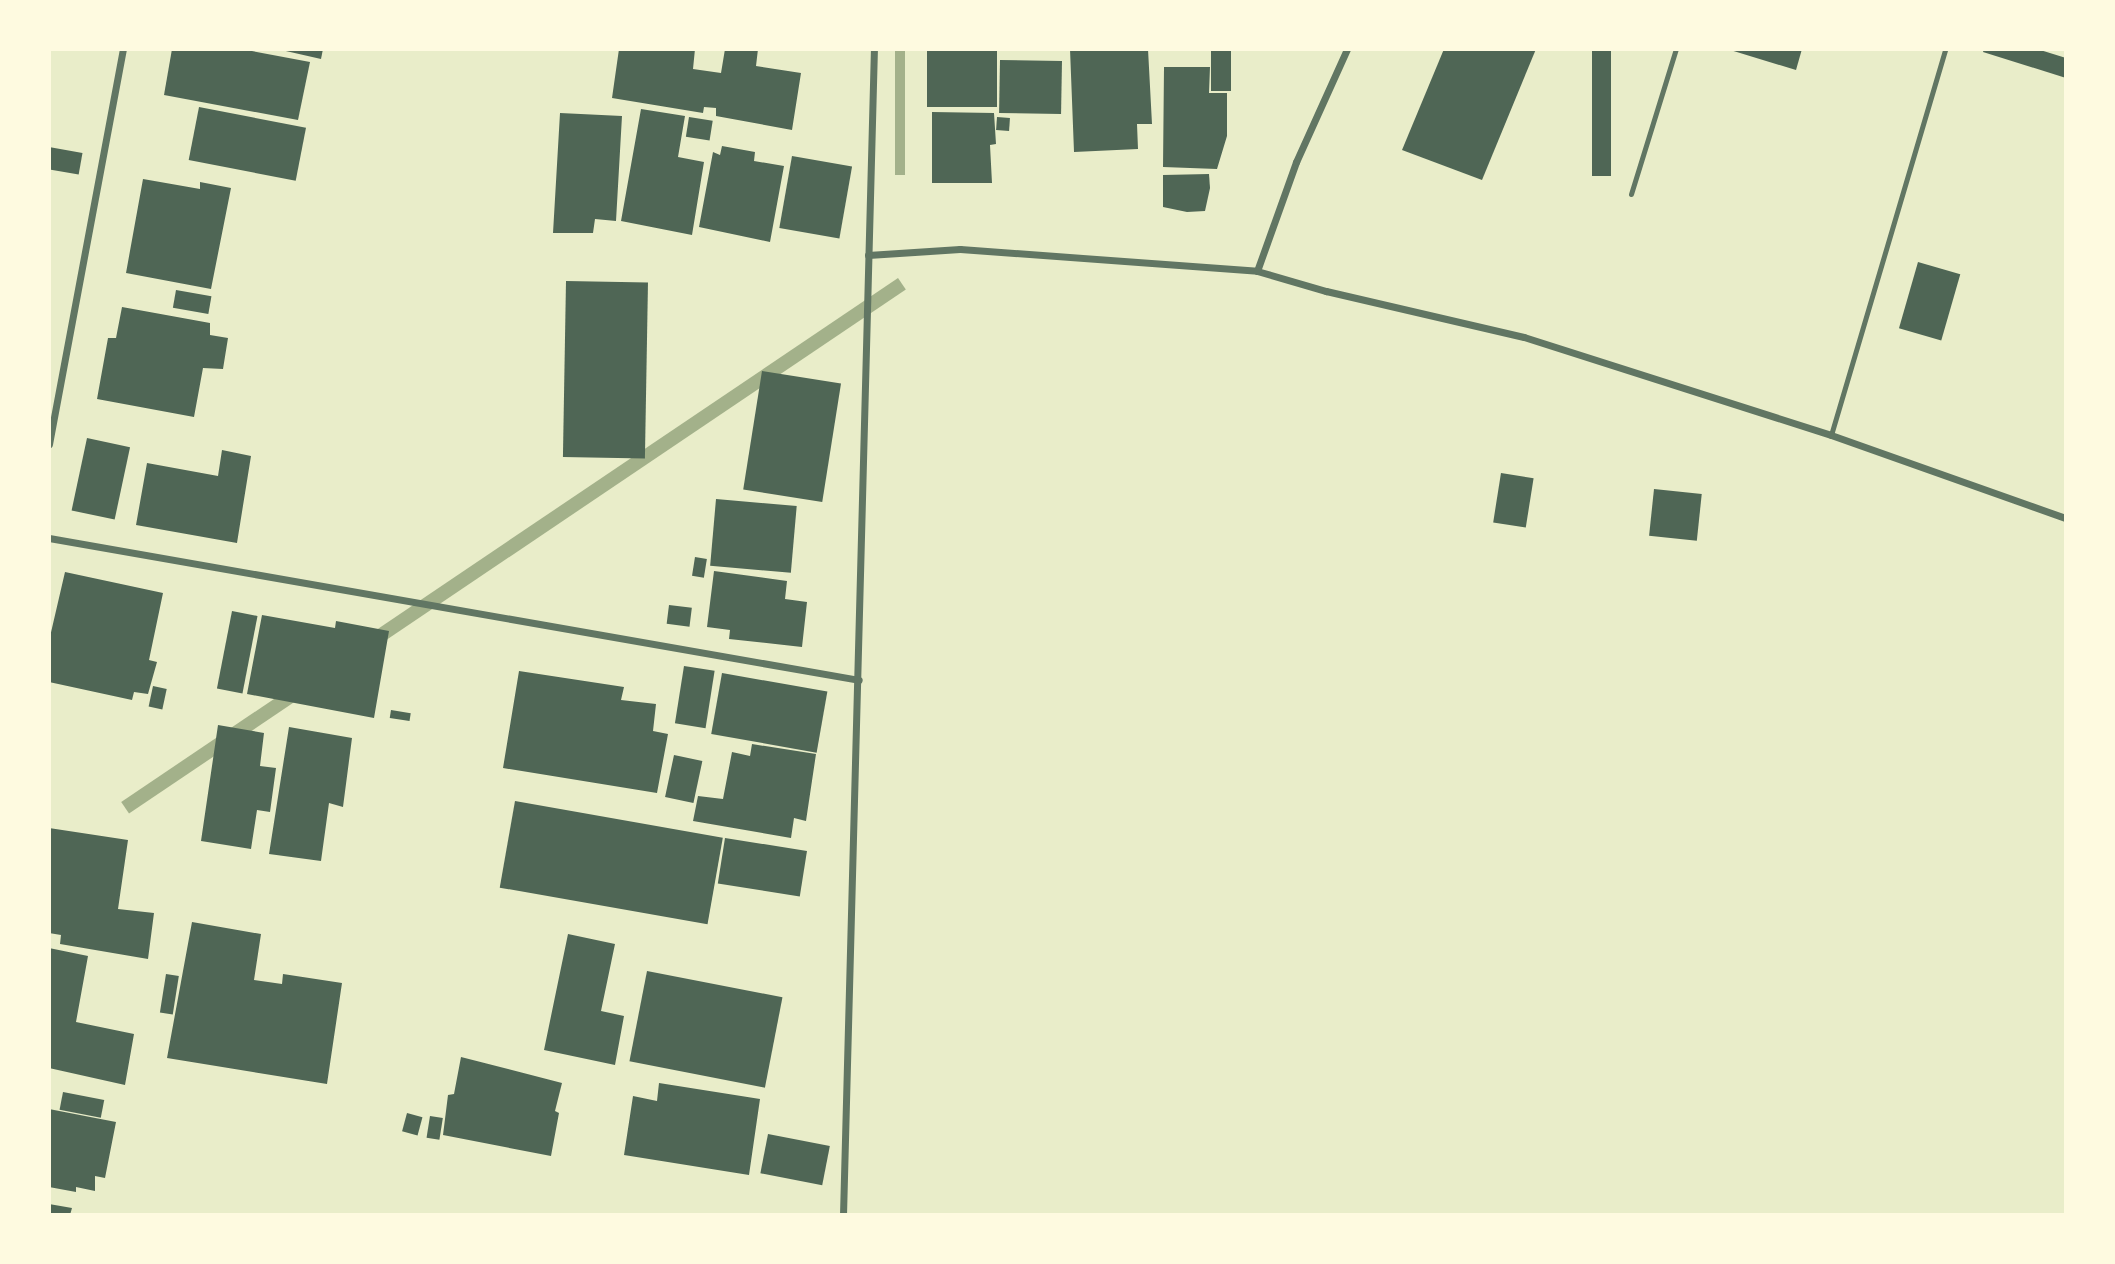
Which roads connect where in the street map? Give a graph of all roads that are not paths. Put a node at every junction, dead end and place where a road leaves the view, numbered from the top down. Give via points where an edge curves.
1 (123, 49) edge
2 (874, 49) edge
3 (1347, 49) edge
4 (1676, 49) edge
5 (1945, 49) edge
6 (1631, 194) dead end
7 (868, 255) junction
8 (1257, 271) junction
9 (1831, 435) junction
10 (49, 444) edge
11 (2066, 518) edge
12 (49, 538) edge
13 (859, 680) junction
14 (843, 1215) edge

1 - 10 street
2 - 7 street
3 - 8 street via 1296,162
4 - 6 lane
5 - 9 lane
7 - 8 street via 960,249
7 - 13 street
8 - 9 street via 1524,337
9 - 11 street
12 - 13 street
13 - 14 street

